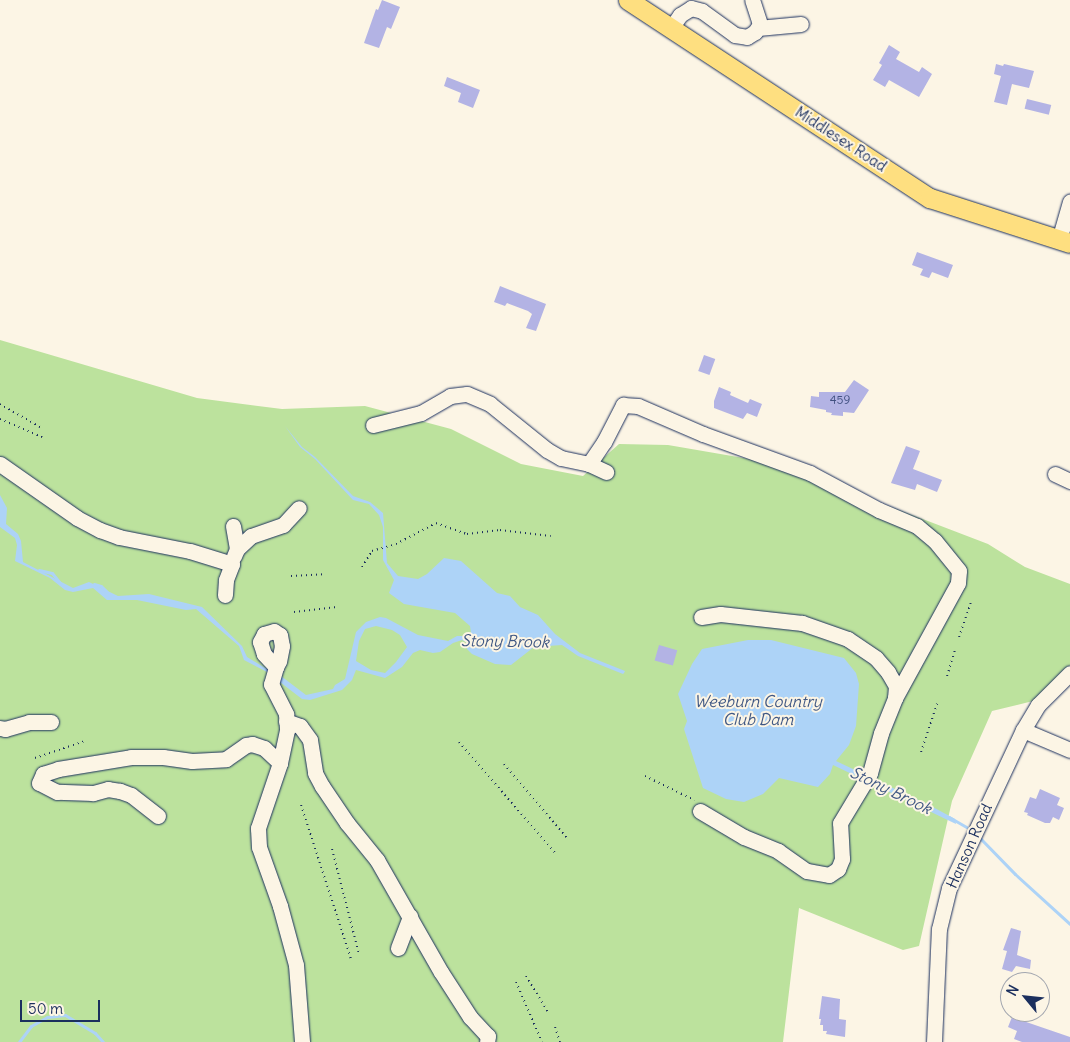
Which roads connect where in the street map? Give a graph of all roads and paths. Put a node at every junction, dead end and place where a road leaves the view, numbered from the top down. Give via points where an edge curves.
1 (628, 0) edge
2 (752, 0) edge
3 (801, 24) dead end
4 (671, 28) junction
5 (758, 28) junction
6 (1070, 202) edge
7 (1064, 242) edge
8 (0, 404) edge
9 (0, 419) edge
10 (373, 425) dead end
11 (42, 428) dead end
12 (42, 437) dead end
13 (0, 464) edge
14 (590, 464) junction
15 (606, 472) dead end
16 (1054, 474) dead end
17 (1070, 481) edge
18 (299, 508) dead end
19 (233, 526) dead end
20 (551, 536) dead end
21 (237, 549) junction
22 (232, 564) junction
23 (362, 568) dead end
24 (324, 574) dead end
25 (291, 576) dead end
26 (225, 596) dead end
27 (971, 603) dead end
28 (337, 607) dead end
29 (294, 612) dead end
30 (701, 617) dead end
31 (959, 637) dead end
32 (956, 650) dead end
33 (275, 672) dead end
34 (1070, 674) edge
35 (947, 676) dead end
36 (896, 698) junction
37 (937, 704) dead end
38 (286, 721) junction
39 (51, 722) dead end
40 (0, 728) edge
41 (1023, 730) junction
42 (85, 741) dead end
43 (459, 742) dead end
44 (1070, 750) edge
45 (921, 752) dead end
46 (35, 758) dead end
47 (280, 763) junction
48 (504, 764) dead end
49 (302, 805) dead end
50 (700, 811) dead end
51 (158, 816) dead end
52 (568, 838) dead end
53 (332, 849) dead end
54 (556, 854) dead end
55 (410, 916) junction
56 (398, 948) dead end
57 (359, 954) dead end
58 (351, 959) dead end
59 (526, 976) dead end
60 (516, 982) dead end
61 (548, 1012) dead end
62 (555, 1027) dead end
63 (302, 1042) edge
64 (487, 1042) edge
65 (542, 1042) edge
66 (560, 1042) edge
67 (934, 1042) edge

1 - 4 main road, Middlesex Road
2 - 5 street via 759,18
3 - 5 street
4 - 5 street via 680,15 691,8 735,35 747,36
4 - 7 main road, Middlesex Road via 930,198
6 - 7 street
8 - 11 path
9 - 12 path
10 - 14 street via 421,413 450,396 467,394 490,404 546,450 561,458
13 - 22 street via 100,530 119,537 190,550
14 - 15 street
14 - 36 street via 624,405 638,406 702,434 810,473 879,510 917,526 935,541 959,571 958,582
16 - 17 street
18 - 21 street via 283,525 251,536
19 - 21 street
20 - 23 path via 500,530 467,534 436,523 387,548 372,551
21 - 22 street
22 - 26 street
24 - 25 path
27 - 31 path
28 - 29 path
30 - 36 street via 720,614 802,623 848,638 876,658 888,672 896,686
32 - 35 path
33 - 38 street via 271,684 286,714
34 - 41 street, Hanson Road via 1038,705
36 - 50 street via 881,733 870,773 840,824 842,859 838,869 828,875 807,871 778,851 744,837
37 - 45 path
38 - 47 street
38 - 55 street via 300,726 310,740 316,773 322,786 378,860
39 - 40 street via 29,722
41 - 44 street
41 - 67 street, Hanson Road via 963,856 943,909 937,958
42 - 46 path
43 - 54 path
47 - 51 street via 264,748 252,744 226,759 192,761 131,757 58,769 43,774 39,782 56,792 93,793 108,788 120,791 131,795
47 - 63 street via 258,828 259,846 296,965
48 - 52 path
49 - 58 path
53 - 57 path
55 - 56 street
55 - 64 street via 470,1017 488,1036
59 - 61 path
60 - 65 path
62 - 66 path

